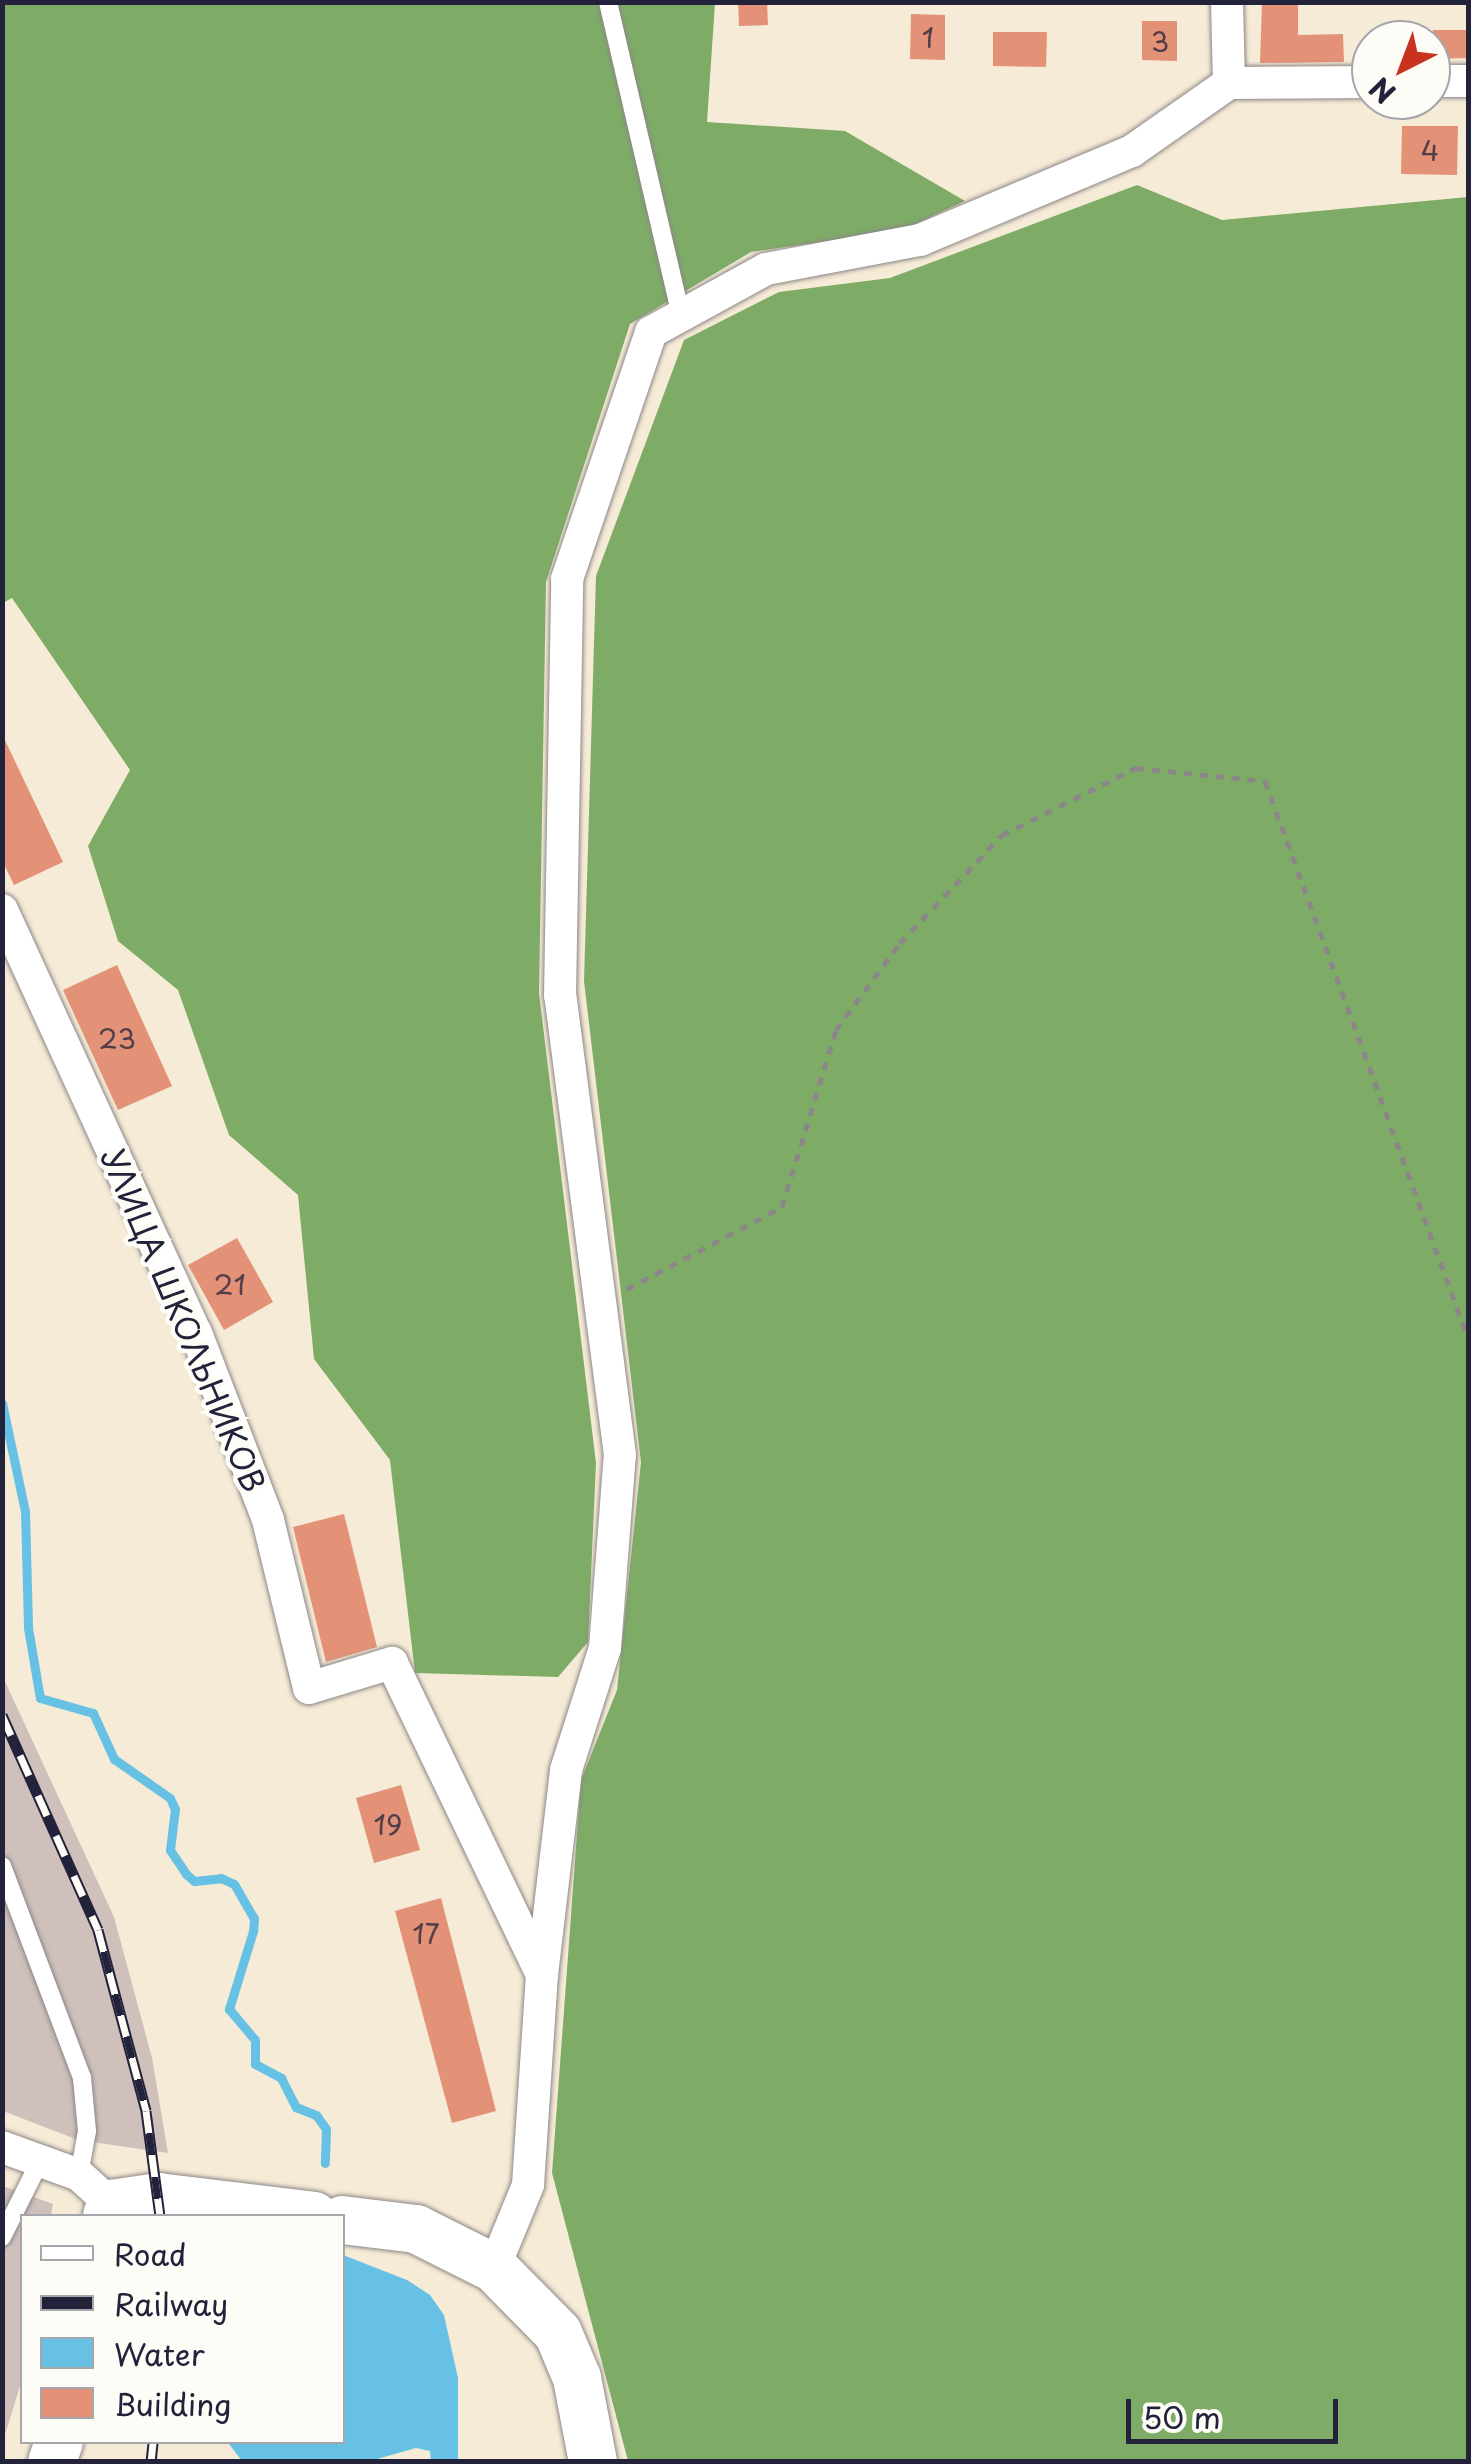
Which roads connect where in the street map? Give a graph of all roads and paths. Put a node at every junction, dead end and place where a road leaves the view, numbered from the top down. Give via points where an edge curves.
1 (608, 2) edge
2 (1227, 2) edge
3 (1351, 82) edge
4 (1229, 83) junction
5 (681, 315) junction
6 (2, 910) edge
7 (600, 1303) junction
8 (1467, 1340) edge
9 (2, 1866) edge
10 (542, 1975) junction
11 (2, 2147) edge
12 (40, 2162) junction
13 (99, 2198) edge
14 (297, 2214) edge
15 (345, 2220) edge
16 (2, 2237) edge
17 (494, 2268) junction
18 (593, 2462) edge

1 - 5 lane
2 - 4 street
3 - 4 street
4 - 5 street via 1132,151 920,240 766,269
5 - 7 street via 650,332 567,579 560,996
6 - 10 street, УЛИЦА ШКОЛЬНИКОВ via 196,1333 268,1520 309,1688 392,1663
7 - 8 path via 782,1208 836,1030 900,944 1002,835 1136,768 1264,781 1348,997
7 - 10 street via 620,1455 605,1648 566,1770
9 - 13 lane via 82,2078
10 - 17 street, УЛИЦА ШКОЛЬНИКОВ via 528,2185
11 - 12 street
12 - 13 street
12 - 16 lane
13 - 14 street
15 - 17 street via 416,2229
17 - 18 street via 558,2333 577,2378

